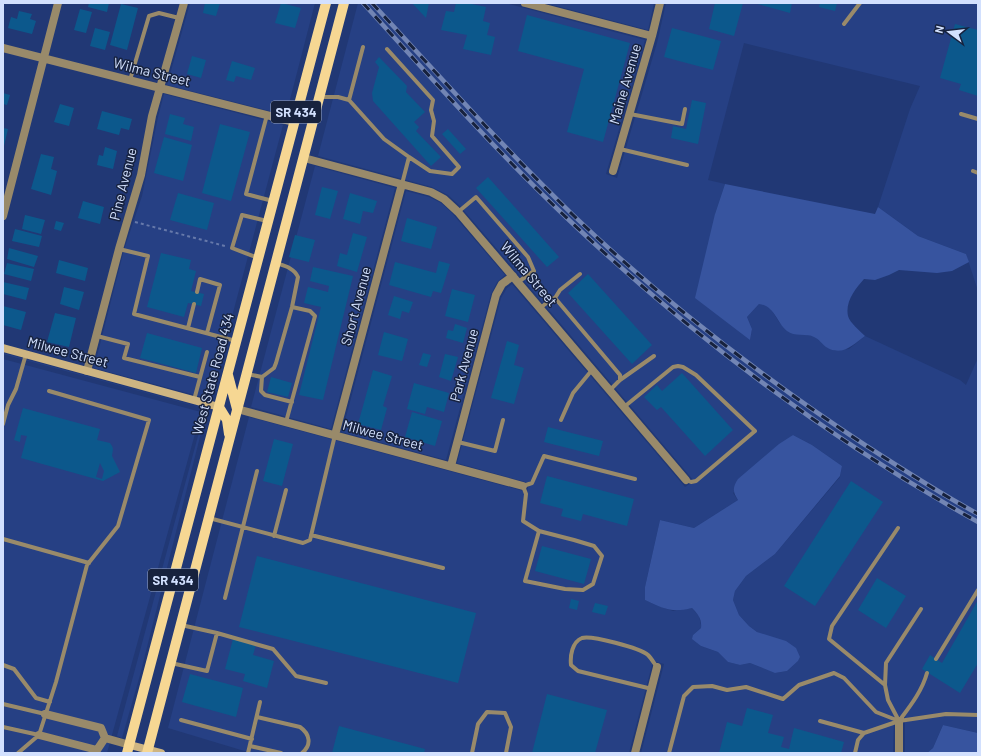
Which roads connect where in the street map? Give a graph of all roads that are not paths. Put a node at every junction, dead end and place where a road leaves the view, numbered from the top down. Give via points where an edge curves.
1 (58, 3) edge
2 (184, 3) edge
3 (326, 3) edge
4 (344, 3) edge
5 (525, 3) edge
6 (660, 3) edge
7 (860, 3) edge
8 (180, 18) junction
9 (844, 24) dead end
10 (652, 36) junction
11 (364, 47) dead end
12 (3, 48) edge
13 (387, 48) dead end
14 (44, 58) junction
15 (130, 80) junction
16 (160, 88) junction
17 (320, 97) junction
18 (349, 100) junction
19 (685, 109) dead end
20 (630, 114) junction
21 (961, 114) dead end
22 (267, 116) junction
23 (978, 119) edge
24 (294, 122) junction
25 (620, 149) junction
26 (409, 157) junction
27 (304, 158) junction
28 (687, 165) dead end
29 (613, 171) dead end
30 (973, 171) dead end
31 (978, 173) edge
32 (402, 184) junction
33 (273, 201) junction
34 (458, 212) junction
35 (3, 216) edge
36 (268, 222) junction
37 (119, 249) junction
38 (258, 258) junction
39 (276, 263) junction
40 (580, 274) dead end
41 (516, 279) junction
42 (197, 292) dead end
43 (556, 298) junction
44 (194, 304) dead end
45 (292, 307) junction
46 (540, 308) junction
47 (188, 328) junction
48 (207, 333) junction
49 (97, 336) junction
50 (236, 341) junction
51 (3, 348) edge
52 (207, 352) dead end
53 (26, 354) junction
54 (654, 356) dead end
55 (592, 370) junction
56 (88, 371) junction
57 (228, 373) junction
58 (247, 374) junction
59 (200, 377) junction
60 (262, 377) junction
61 (620, 380) junction
62 (610, 390) junction
63 (49, 391) dead end
64 (194, 400) junction
65 (292, 402) junction
66 (219, 407) junction
67 (624, 407) junction
68 (237, 409) junction
69 (503, 420) dead end
70 (561, 420) dead end
71 (286, 422) junction
72 (3, 424) edge
73 (335, 435) junction
74 (230, 438) junction
75 (457, 442) junction
76 (450, 466) junction
77 (257, 471) dead end
78 (635, 479) dead end
79 (686, 480) joint
80 (523, 486) junction
81 (286, 490) dead end
82 (208, 518) junction
83 (242, 527) junction
84 (898, 528) dead end
85 (539, 531) junction
86 (311, 535) junction
87 (274, 536) junction
88 (3, 539) edge
89 (89, 563) junction
90 (443, 568) dead end
91 (978, 590) edge
92 (225, 598) dead end
93 (921, 609) dead end
94 (181, 625) junction
95 (217, 633) junction
96 (936, 659) dead end
97 (171, 662) junction
98 (3, 665) edge
99 (657, 667) joint
100 (927, 672) dead end
101 (326, 683) dead end
102 (885, 685) junction
103 (652, 689) junction
104 (50, 702) junction
105 (260, 702) dead end
106 (3, 704) edge
107 (45, 714) junction
108 (978, 715) edge
109 (257, 717) junction
110 (181, 720) dead end
111 (820, 721) dead end
112 (899, 721) junction
113 (3, 727) edge
114 (864, 733) junction
115 (39, 735) junction
116 (105, 738) junction
117 (252, 739) junction
118 (250, 746) junction
119 (128, 749) edge
120 (148, 751) edge
121 (18, 753) edge
122 (161, 753) edge
123 (248, 753) edge
124 (281, 753) edge
125 (302, 753) edge
126 (472, 753) edge
127 (506, 753) edge
128 (635, 753) edge
129 (669, 753) edge
130 (855, 753) edge
131 (899, 753) edge

1 - 14 street
2 - 8 street, Pine Avenue
3 - 24 main road, West State Road 434 / SR 434
4 - 17 main road, SR 434
5 - 10 street
6 - 10 street, Maine Avenue
7 - 9 lane
8 - 15 lane via 159,13 149,16
8 - 16 street, Pine Avenue
10 - 20 street, Maine Avenue
11 - 18 lane
12 - 14 street, Wilma Street
13 - 26 lane via 432,100 432,136 459,167 452,174 430,171
14 - 15 street, Wilma Street
14 - 35 street
15 - 16 street, Wilma Street
16 - 22 street, Wilma Street
16 - 37 street, Pine Avenue via 141,175
17 - 18 lane
17 - 27 main road, SR 434
18 - 26 lane via 384,139
19 - 20 lane via 682,124
20 - 25 street, Maine Avenue
21 - 23 lane
22 - 24 street, Wilma Street
22 - 33 lane via 246,194
24 - 33 main road, West State Road 434 / SR 434
25 - 28 lane
25 - 29 street, Maine Avenue
26 - 32 lane
27 - 32 street, Wilma Street
27 - 39 main road, SR 434
30 - 31 lane
32 - 34 street, Wilma Street via 431,192 444,199
32 - 73 street, Short Avenue
33 - 36 main road, West State Road 434 / SR 434
34 - 41 street, Wilma Street
34 - 41 lane via 476,197 528,257 534,271
36 - 38 main road, West State Road 434 / SR 434
36 - 38 lane via 242,215 232,248
37 - 47 lane via 148,256 134,314
37 - 49 street, Pine Avenue
38 - 50 main road, West State Road 434 / SR 434
39 - 45 lane via 292,269 298,276
39 - 58 main road, SR 434
40 - 43 lane via 560,290
41 - 46 street, Wilma Street
41 - 75 street, Park Avenue via 502,284 496,296
42 - 48 lane via 200,280 220,284
43 - 46 lane
43 - 61 lane via 620,375
44 - 47 lane
45 - 60 lane via 274,368
45 - 65 lane via 310,311 315,316
46 - 55 street, Wilma Street
47 - 48 lane
48 - 50 lane
49 - 56 street, Pine Avenue
49 - 59 lane via 128,344 124,358
50 - 57 main road, West State Road 434 / SR 434
51 - 53 street, Milwee Street
52 - 59 lane
53 - 56 street, Milwee Street
53 - 72 lane
54 - 61 lane
55 - 62 street, Wilma Street
55 - 70 lane via 573,393
56 - 64 street, Milwee Street
57 - 66 main road, West State Road 434 / SR 434
57 - 68 main road
58 - 60 lane
58 - 68 main road, SR 434
59 - 64 lane
60 - 65 lane via 261,391 265,395
61 - 62 lane
62 - 67 street, Wilma Street
63 - 89 lane via 149,420 118,526
64 - 66 street, Milwee Street
65 - 71 lane
66 - 74 main road via 227,420
66 - 119 main road, West State Road 434 / SR 434
67 - 79 street, Wilma Street
67 - 79 lane via 673,367 678,366 696,375 755,431 696,481
68 - 71 street, Milwee Street
68 - 74 main road, SR 434
69 - 75 lane via 495,450
71 - 73 street, Milwee Street
73 - 76 street, Milwee Street
73 - 86 lane
74 - 82 main road, SR 434
75 - 76 street, Park Avenue
76 - 80 street, Milwee Street
77 - 83 lane
78 - 80 lane via 544,456 532,483
80 - 85 lane via 526,494 523,521
81 - 87 lane
82 - 83 lane
82 - 94 main road, SR 434
83 - 87 lane
83 - 92 lane
84 - 102 lane via 832,626 829,639
85 - 85 lane via 594,546 602,556 593,584 583,590 525,581
86 - 87 lane via 310,540 304,543
86 - 90 lane
88 - 89 lane
89 - 104 lane
91 - 96 lane
93 - 102 lane via 886,663
94 - 95 lane
94 - 97 main road, SR 434
95 - 97 lane via 207,671
95 - 101 lane via 273,648 296,676
97 - 120 main road, SR 434
98 - 104 lane via 14,669 36,698
99 - 103 street
99 - 103 lane via 641,650 595,638 582,638 575,644 570,655 571,665 578,672
100 - 112 lane via 918,695
102 - 112 lane via 888,700
103 - 128 street
104 - 107 lane
105 - 109 lane
106 - 107 lane
107 - 115 lane
107 - 116 street via 101,728
108 - 112 lane via 946,714
109 - 117 lane
109 - 125 lane via 300,727 308,737 308,743
110 - 117 lane
111 - 114 lane
112 - 114 lane
112 - 129 lane via 876,712 844,678 834,673 799,685 783,699 746,687 727,690 712,686 693,687 684,696
112 - 131 street
113 - 115 lane
114 - 130 lane via 858,740
115 - 116 street via 96,750
115 - 121 lane
116 - 119 street
117 - 118 lane
118 - 123 lane
118 - 124 lane
119 - 120 street
120 - 122 street
126 - 127 lane via 478,724 486,712 505,713 511,727

